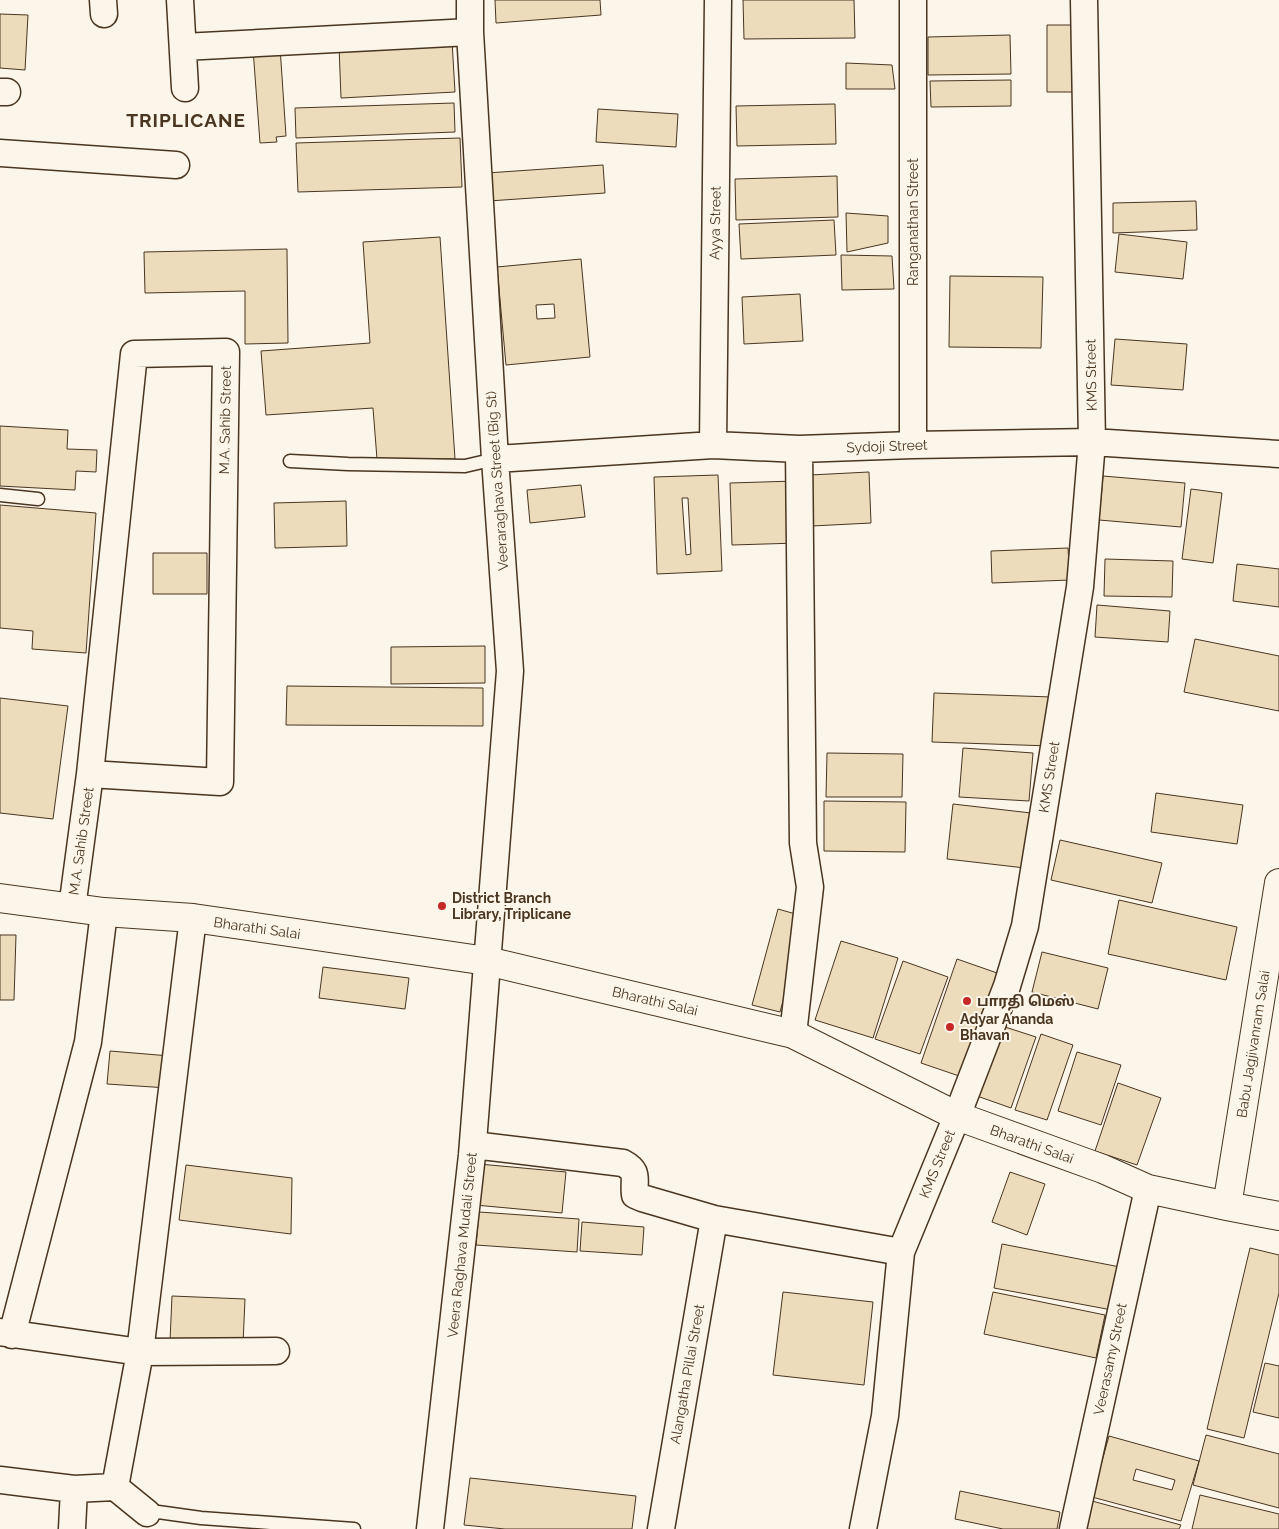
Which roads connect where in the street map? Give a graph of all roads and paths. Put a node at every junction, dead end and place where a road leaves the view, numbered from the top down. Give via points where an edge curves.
1 (180, 0) edge
2 (470, 0) edge
3 (718, 0) edge
4 (913, 0) edge
5 (1084, 0) edge
6 (470, 32) junction
7 (183, 47) junction
8 (185, 88) dead end
9 (0, 153) edge
10 (176, 165) dead end
11 (1092, 442) junction
12 (713, 445) junction
13 (913, 445) junction
14 (799, 449) junction
15 (1279, 454) edge
16 (495, 459) junction
17 (290, 461) dead end
18 (0, 495) edge
19 (38, 499) dead end
20 (90, 774) junction
21 (1279, 883) edge
22 (0, 898) edge
23 (72, 908) junction
24 (104, 912) junction
25 (193, 918) junction
26 (487, 961) junction
27 (793, 1034) junction
28 (956, 1116) junction
29 (473, 1145) junction
30 (1148, 1189) junction
31 (1227, 1206) junction
32 (1279, 1216) edge
33 (714, 1219) junction
34 (901, 1252) junction
35 (6, 1334) edge
36 (276, 1351) dead end
37 (140, 1352) junction
38 (0, 1480) edge
39 (115, 1487) junction
40 (74, 1489) junction
41 (152, 1513) joint
42 (72, 1529) edge
43 (354, 1529) edge
44 (430, 1529) edge
45 (661, 1529) edge
46 (863, 1529) edge
47 (1073, 1529) edge

1 - 7 street
2 - 6 street, Veeraraghava Street (Big St)
3 - 12 street, Ayya Street
4 - 13 street, Ranganathan Street
5 - 11 street, KMS Street
6 - 7 street
6 - 16 street, Veeraraghava Street (Big St)
7 - 8 street
9 - 10 street
11 - 13 street, Sydoji Street
11 - 15 street, Sydoji Street
11 - 28 street, KMS Street via 1080,587 1025,926 1007,986
12 - 14 street, Sydoji Street
12 - 16 street, Sydoji Street
13 - 14 street, Sydoji Street
14 - 27 street via 803,843 810,887
16 - 17 lane via 465,466
16 - 26 street, Veeraraghava Street (Big St) via 510,672
18 - 19 lane
20 - 20 street, M.A. Sahib Street via 134,354 226,352 220,782
20 - 23 street, M.A. Sahib Street
21 - 31 street, Babu Jagjivanram Salai
22 - 23 street, Bharathi Salai
23 - 24 street, Bharathi Salai
24 - 25 street, Bharathi Salai
24 - 35 street via 88,1042
25 - 26 street, Bharathi Salai
25 - 37 street
26 - 27 street, Bharathi Salai
26 - 29 street, Veera Raghava Mudali Street
27 - 28 street, Bharathi Salai
28 - 30 street, Bharathi Salai
28 - 34 street, KMS Street
29 - 33 street via 623,1163 631,1167 636,1176 636,1195
29 - 44 street, Veera Raghava Mudali Street
30 - 31 street, Bharathi Salai
30 - 47 street, Veerasamy Street
31 - 32 street, Bharathi Salai
33 - 34 street
33 - 45 street, Alangatha Pillai Street
34 - 46 street, KMS Street via 884,1416
35 - 37 street
36 - 37 street
37 - 39 street
38 - 40 street
39 - 40 street
39 - 41 street
40 - 42 street
41 - 43 lane

